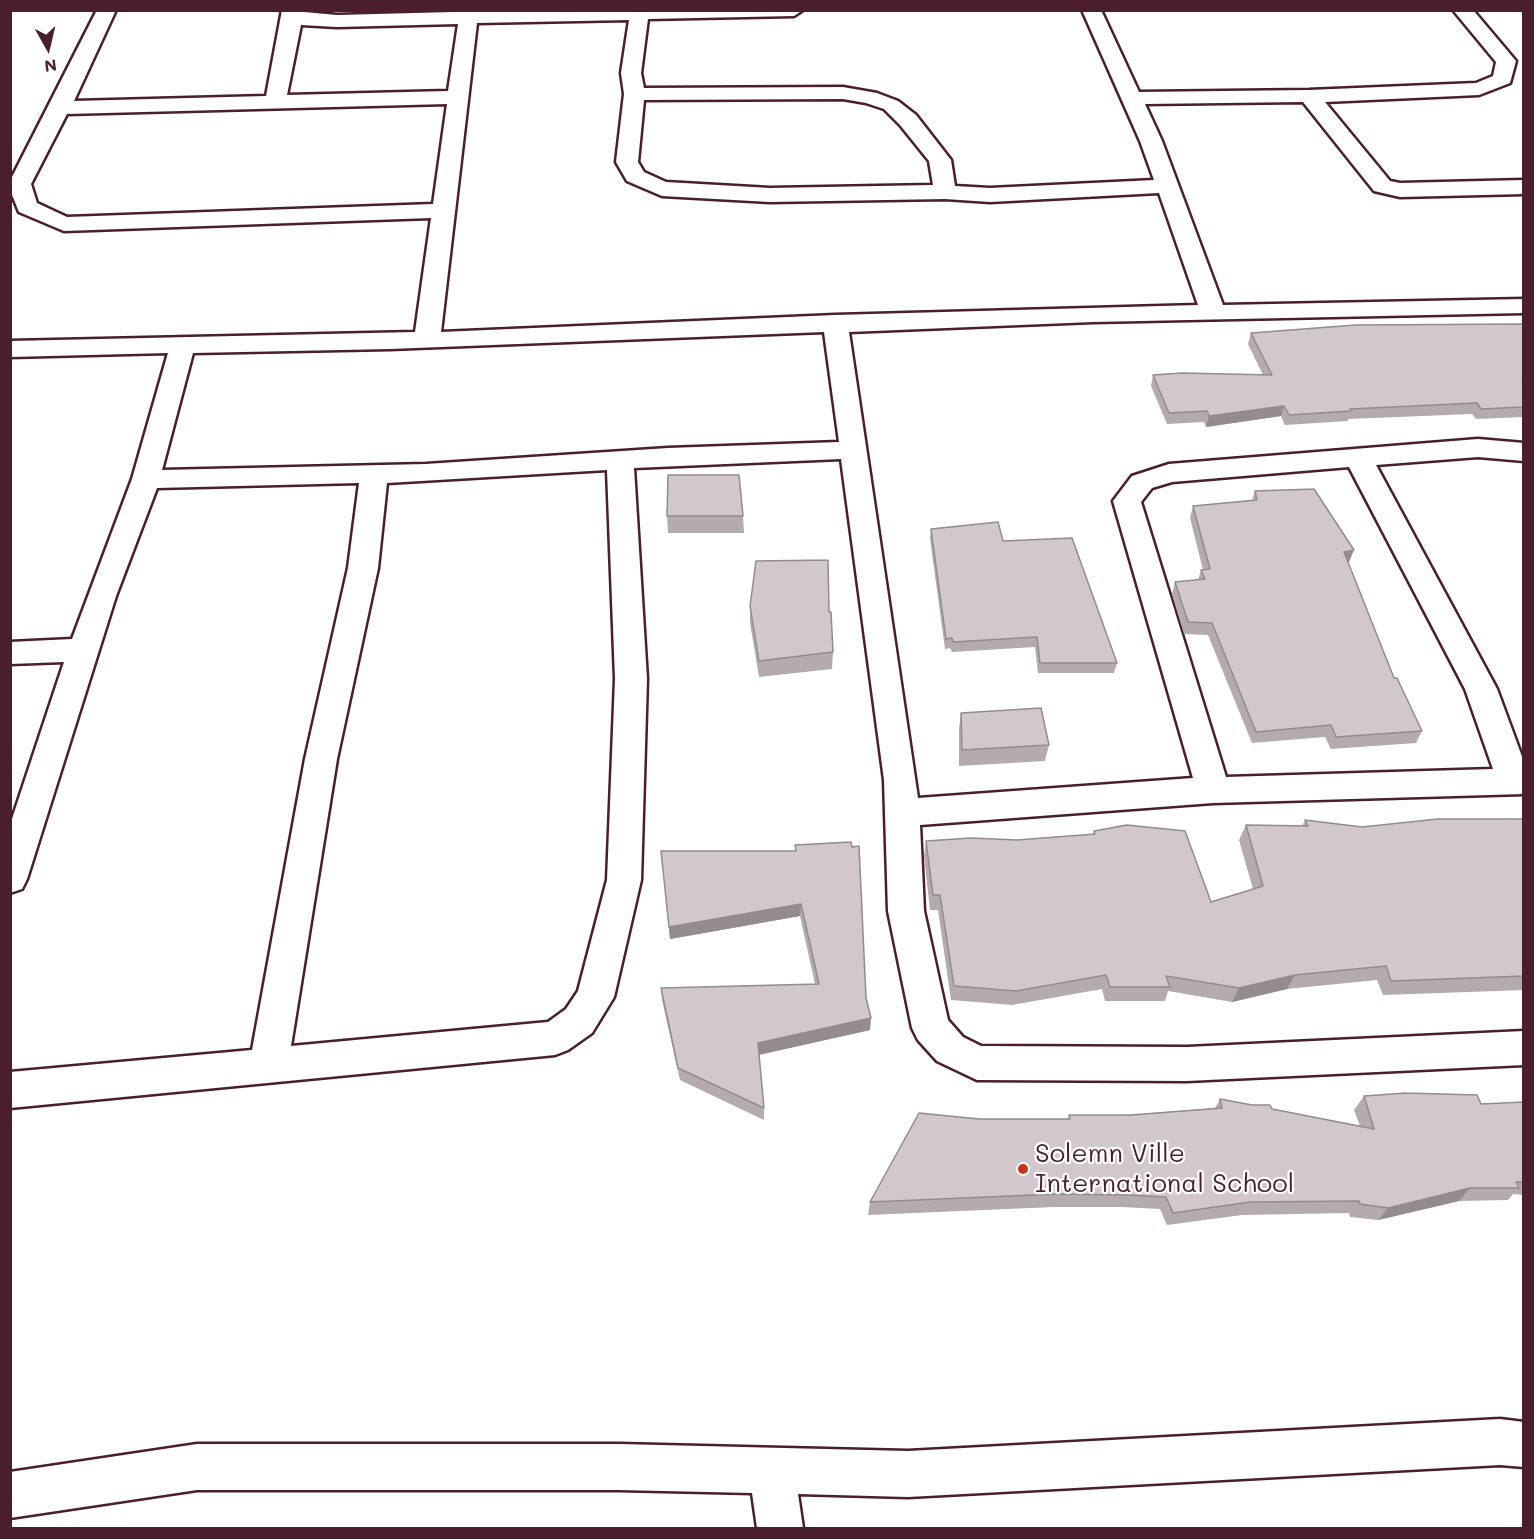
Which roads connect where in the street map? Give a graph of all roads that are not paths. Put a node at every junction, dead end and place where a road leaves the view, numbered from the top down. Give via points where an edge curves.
1 (106, 10) edge
2 (794, 10) edge
3 (1091, 10) edge
4 (1462, 10) edge
5 (293, 13) edge
6 (639, 15) junction
7 (468, 20) junction
8 (634, 94) junction
9 (1309, 96) junction
10 (459, 97) junction
11 (1131, 98) junction
12 (275, 102) junction
13 (60, 108) junction
14 (1167, 186) junction
15 (1524, 187) edge
16 (945, 192) junction
17 (444, 211) junction
18 (1524, 306) edge
19 (1213, 312) junction
20 (835, 323) junction
21 (427, 339) junction
22 (182, 347) junction
23 (10, 349) edge
24 (853, 450) junction
25 (1524, 452) edge
26 (1358, 458) junction
27 (620, 460) junction
28 (374, 474) junction
29 (146, 479) junction
30 (84, 650) junction
31 (10, 653) edge
32 (1519, 781) edge
33 (1213, 790) junction
34 (902, 813) junction
35 (10, 879) edge
36 (1524, 1048) edge
37 (268, 1067) junction
38 (10, 1090) edge
39 (1524, 1445) edge
40 (771, 1471) junction
41 (10, 1495) edge
42 (780, 1528) edge

1 - 13 street
2 - 6 street
3 - 11 street
4 - 9 street via 1506,61 1503,79 1479,89
5 - 7 street via 302,19 337,21
5 - 12 street
6 - 7 street
6 - 8 street via 631,73
7 - 10 street
8 - 16 street via 843,93 870,97 891,105 908,120 940,160
8 - 16 street via 627,162 634,176 662,189 770,195
9 - 11 street
9 - 15 street via 1382,186 1400,190
10 - 12 street
10 - 17 street
11 - 14 street
12 - 13 street
13 - 17 street via 20,184 27,207 64,224
14 - 16 street via 990,195
14 - 19 street
17 - 21 street
18 - 19 street
19 - 20 street
20 - 21 street
20 - 24 street
21 - 22 street
22 - 23 street
22 - 29 street
24 - 27 street
24 - 34 street via 901,780
25 - 26 street via 1478,448
26 - 32 street via 1481,689
26 - 33 street via 1169,472 1142,482 1127,501
27 - 28 street
27 - 37 street via 631,679 624,880 595,997 579,1021 555,1038
28 - 29 street
28 - 37 street via 363,568 321,759
29 - 30 street via 100,596
30 - 31 street
30 - 35 street
32 - 33 street
33 - 34 street
34 - 36 street via 906,911 931,1028 950,1049 977,1063 1187,1064
37 - 38 street
39 - 40 street via 1500,1442 908,1474
40 - 41 street via 197,1467
40 - 42 street

